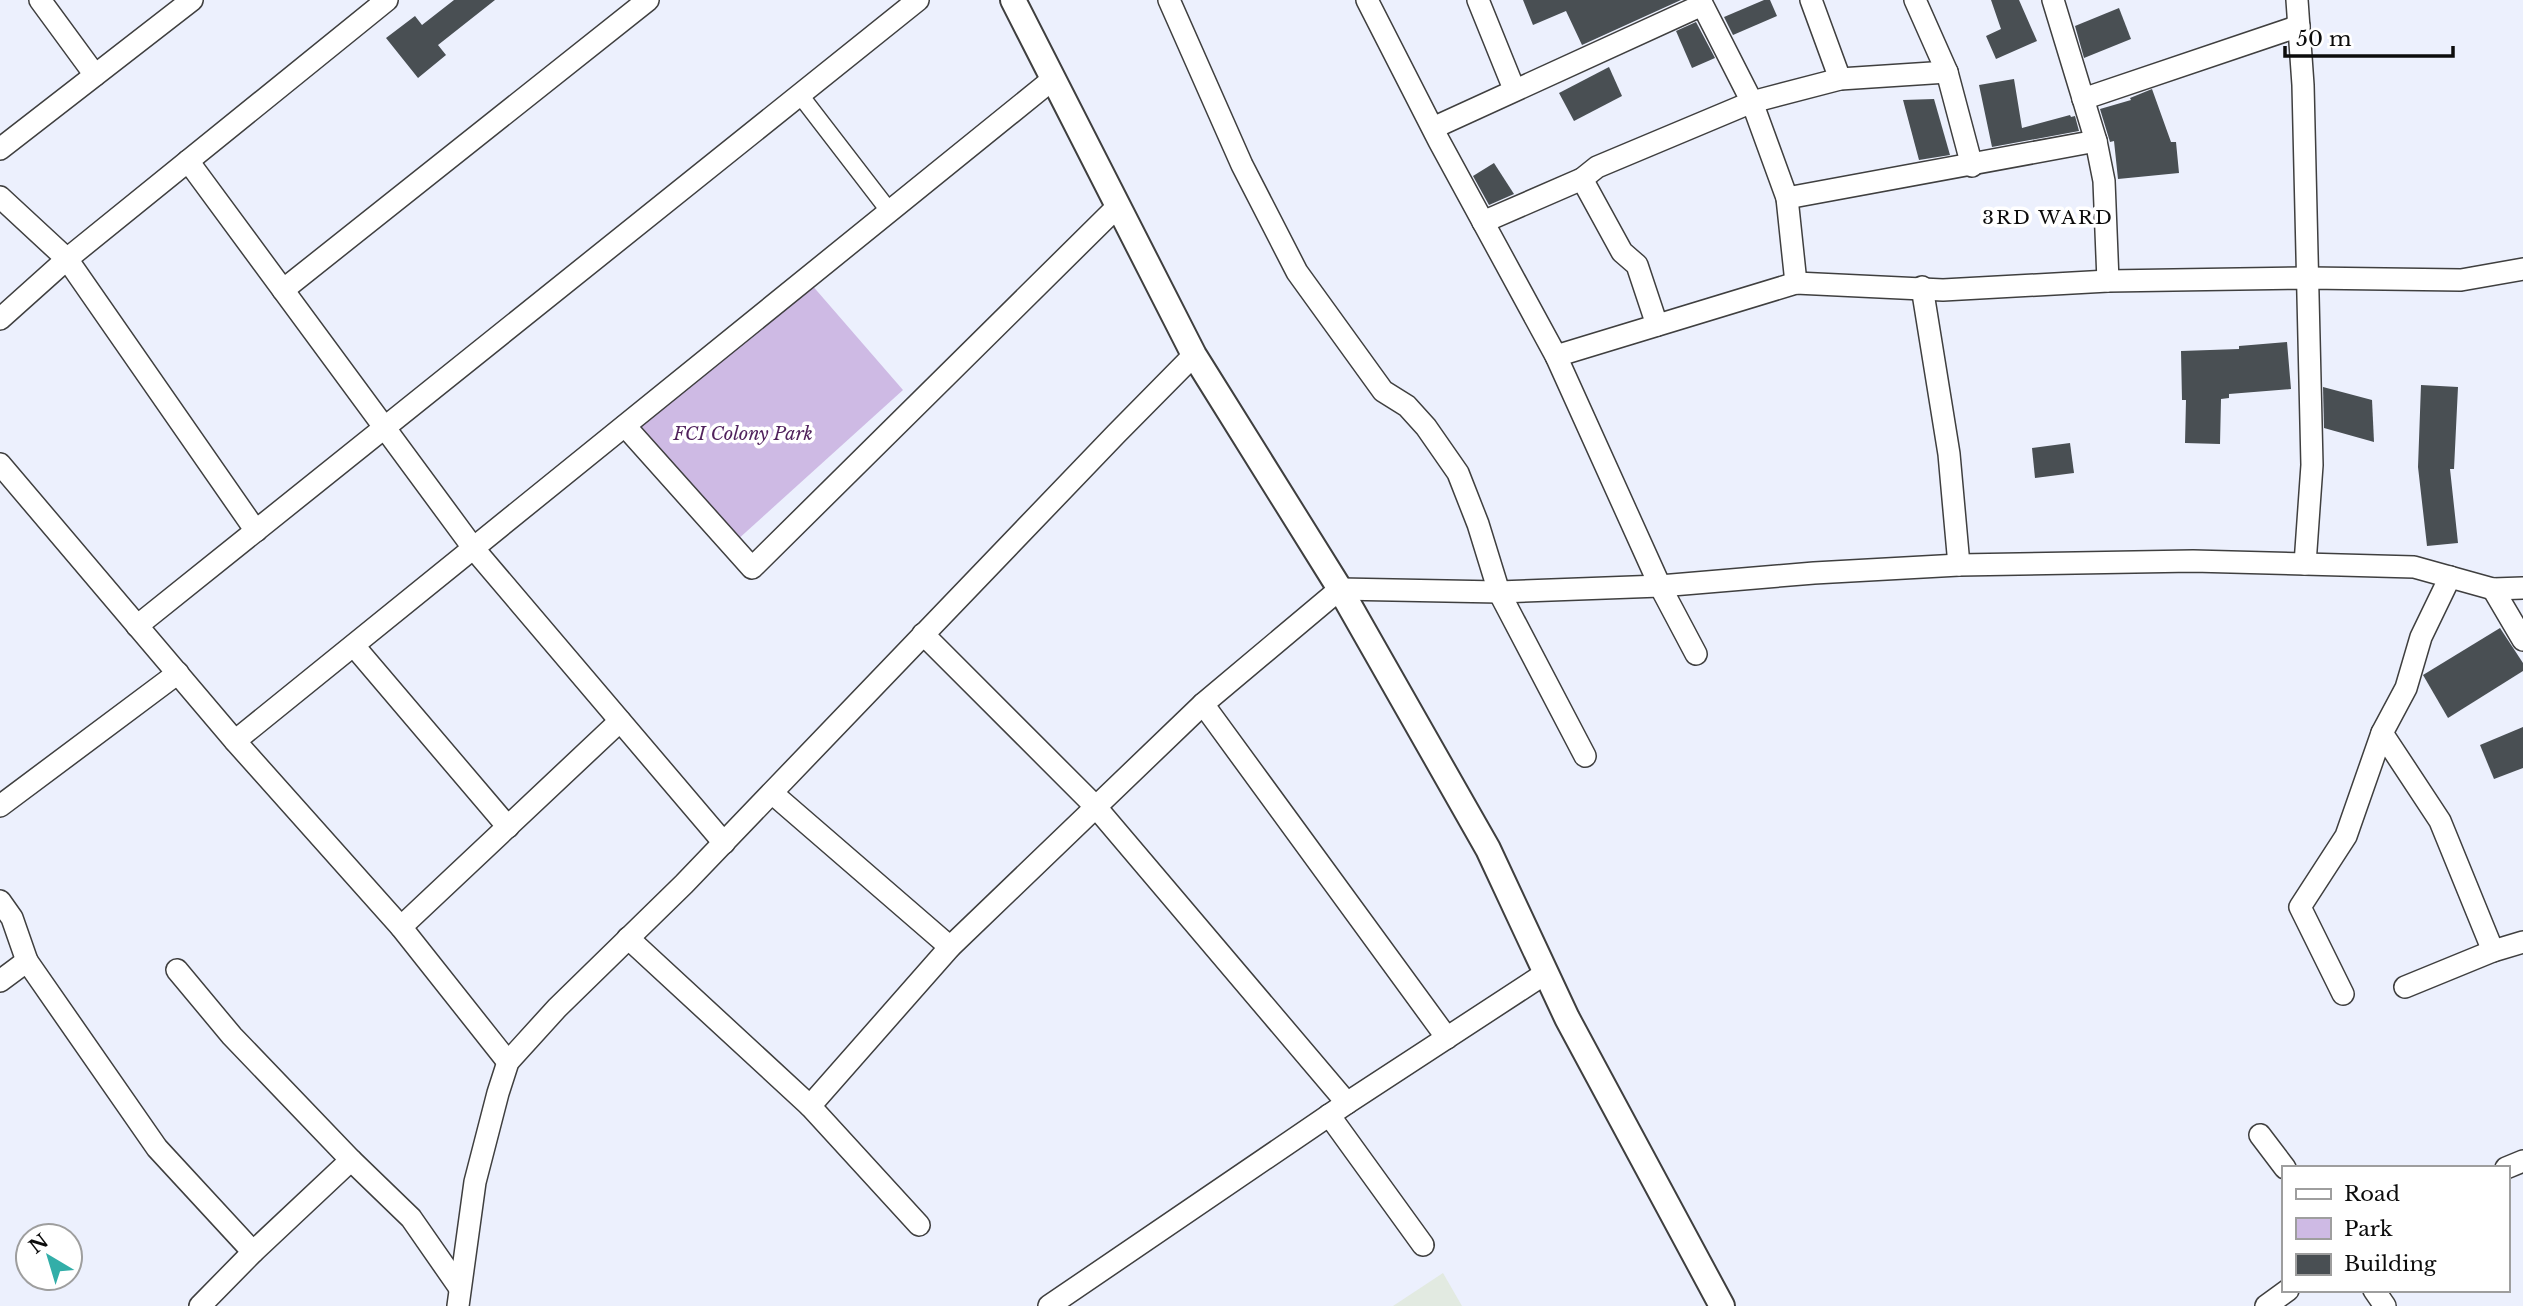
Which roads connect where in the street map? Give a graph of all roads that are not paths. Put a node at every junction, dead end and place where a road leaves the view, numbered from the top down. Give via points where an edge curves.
1 (40, 0) edge
2 (192, 0) edge
3 (387, 0) edge
4 (648, 0) edge
5 (918, 0) edge
6 (1013, 0) edge
7 (1169, 0) edge
8 (1367, 0) edge
9 (1478, 0) edge
10 (1811, 0) edge
11 (1915, 0) edge
12 (2297, 0) edge
13 (1701, 2) edge
14 (2060, 3) edge
15 (2299, 26) junction
16 (1947, 72) junction
17 (95, 75) junction
18 (1053, 79) junction
19 (1840, 79) junction
20 (1514, 89) junction
21 (800, 95) junction
22 (2083, 99) junction
23 (1752, 102) junction
24 (1433, 128) junction
25 (2096, 141) junction
26 (0, 149) edge
27 (188, 161) junction
28 (1972, 166) junction
29 (1582, 179) junction
30 (0, 197) edge
31 (1787, 198) junction
32 (1118, 206) junction
33 (890, 212) junction
34 (1483, 222) junction
35 (67, 259) junction
36 (2523, 269) edge
37 (2308, 278) junction
38 (2108, 281) junction
39 (1796, 283) junction
40 (1922, 287) junction
41 (283, 290) junction
42 (0, 319) edge
43 (1657, 325) junction
44 (1194, 355) junction
45 (1556, 356) junction
46 (625, 426) junction
47 (386, 429) junction
48 (0, 464) edge
49 (256, 531) junction
50 (474, 549) junction
51 (2305, 564) junction
52 (1959, 565) junction
53 (2449, 577) junction
54 (1660, 586) junction
55 (2523, 588) edge
56 (1340, 589) junction
57 (2493, 589) junction
58 (1499, 592) junction
59 (137, 626) junction
60 (923, 634) junction
61 (2523, 640) edge
62 (354, 646) junction
63 (1696, 654) dead end
64 (177, 673) junction
65 (1203, 704) junction
66 (620, 721) junction
67 (2382, 733) junction
68 (235, 741) junction
69 (1585, 756) dead end
70 (772, 793) junction
71 (0, 806) edge
72 (1095, 806) junction
73 (508, 827) junction
74 (724, 843) junction
75 (0, 901) edge
76 (401, 927) junction
77 (628, 938) junction
78 (2523, 942) edge
79 (950, 947) junction
80 (2493, 951) junction
81 (27, 961) junction
82 (177, 970) dead end
83 (1546, 973) junction
84 (0, 981) edge
85 (2405, 987) dead end
86 (2343, 994) dead end
87 (1447, 1038) junction
88 (509, 1062) junction
89 (1347, 1103) junction
90 (810, 1106) junction
91 (1329, 1115) junction
92 (2260, 1135) dead end
93 (351, 1160) junction
94 (2283, 1166) edge
95 (919, 1225) dead end
96 (1423, 1245) dead end
97 (253, 1252) junction
98 (2285, 1292) edge
99 (459, 1296) edge
100 (200, 1306) edge
101 (1049, 1306) edge
102 (1722, 1306) edge
103 (2266, 1306) edge

1 - 17 street
2 - 17 street
3 - 27 street
4 - 41 street
5 - 21 street
6 - 18 street
7 - 58 street via 1242,165 1297,272 1382,391 1407,406 1458,473
8 - 24 street
9 - 20 street
10 - 19 street
11 - 16 street
12 - 15 street
13 - 20 street
13 - 23 street
14 - 22 street
15 - 22 street
15 - 37 street
16 - 19 street
16 - 28 street
17 - 26 street
18 - 32 street
18 - 33 street
19 - 23 street
20 - 24 street
21 - 33 street
21 - 47 street
22 - 25 street
23 - 29 street via 1597,167
23 - 31 street
24 - 34 street
25 - 28 street
25 - 38 street via 2104,181
27 - 35 street
27 - 41 street
28 - 31 street
29 - 34 street
29 - 43 street via 1622,252 1637,265
30 - 35 street
31 - 39 street
32 - 44 street
32 - 46 street via 752,568
33 - 46 street
34 - 45 street
35 - 42 street
35 - 49 street
36 - 37 street via 2461,280
37 - 38 street
37 - 51 street via 2312,465
38 - 40 street via 1943,290
39 - 40 street
39 - 43 street
40 - 52 street via 1949,454
41 - 47 street
43 - 45 street
44 - 56 street
44 - 60 street
45 - 54 street
46 - 50 street
47 - 49 street
47 - 50 street
48 - 59 street
49 - 59 street
50 - 62 street
50 - 66 street
51 - 52 street
51 - 53 street via 2414,567
52 - 54 street
53 - 57 street
53 - 67 street via 2421,637 2406,688
54 - 58 street
54 - 63 street
55 - 57 street
56 - 58 street
56 - 65 street
56 - 83 street via 1488,849
57 - 61 street
58 - 69 street
59 - 64 street
60 - 70 street
60 - 72 street
62 - 68 street
62 - 73 street
64 - 68 street
64 - 71 street
65 - 72 street
65 - 87 street
66 - 73 street
66 - 74 street
67 - 80 street via 2440,821
67 - 86 street via 2346,836 2300,907
68 - 76 street
70 - 74 street
70 - 79 street
72 - 79 street
72 - 89 street
73 - 76 street
74 - 77 street
75 - 81 street via 12,918
76 - 88 street
77 - 88 street
77 - 90 street
78 - 80 street
79 - 90 street
80 - 85 street
81 - 84 street
81 - 97 street via 157,1148
82 - 93 street via 232,1036
83 - 87 street
83 - 102 street
87 - 89 street
88 - 99 street via 475,1182
89 - 91 street
90 - 95 street
91 - 96 street
91 - 101 street
92 - 94 street
93 - 97 street
93 - 99 street via 411,1218
97 - 100 street
98 - 103 street

